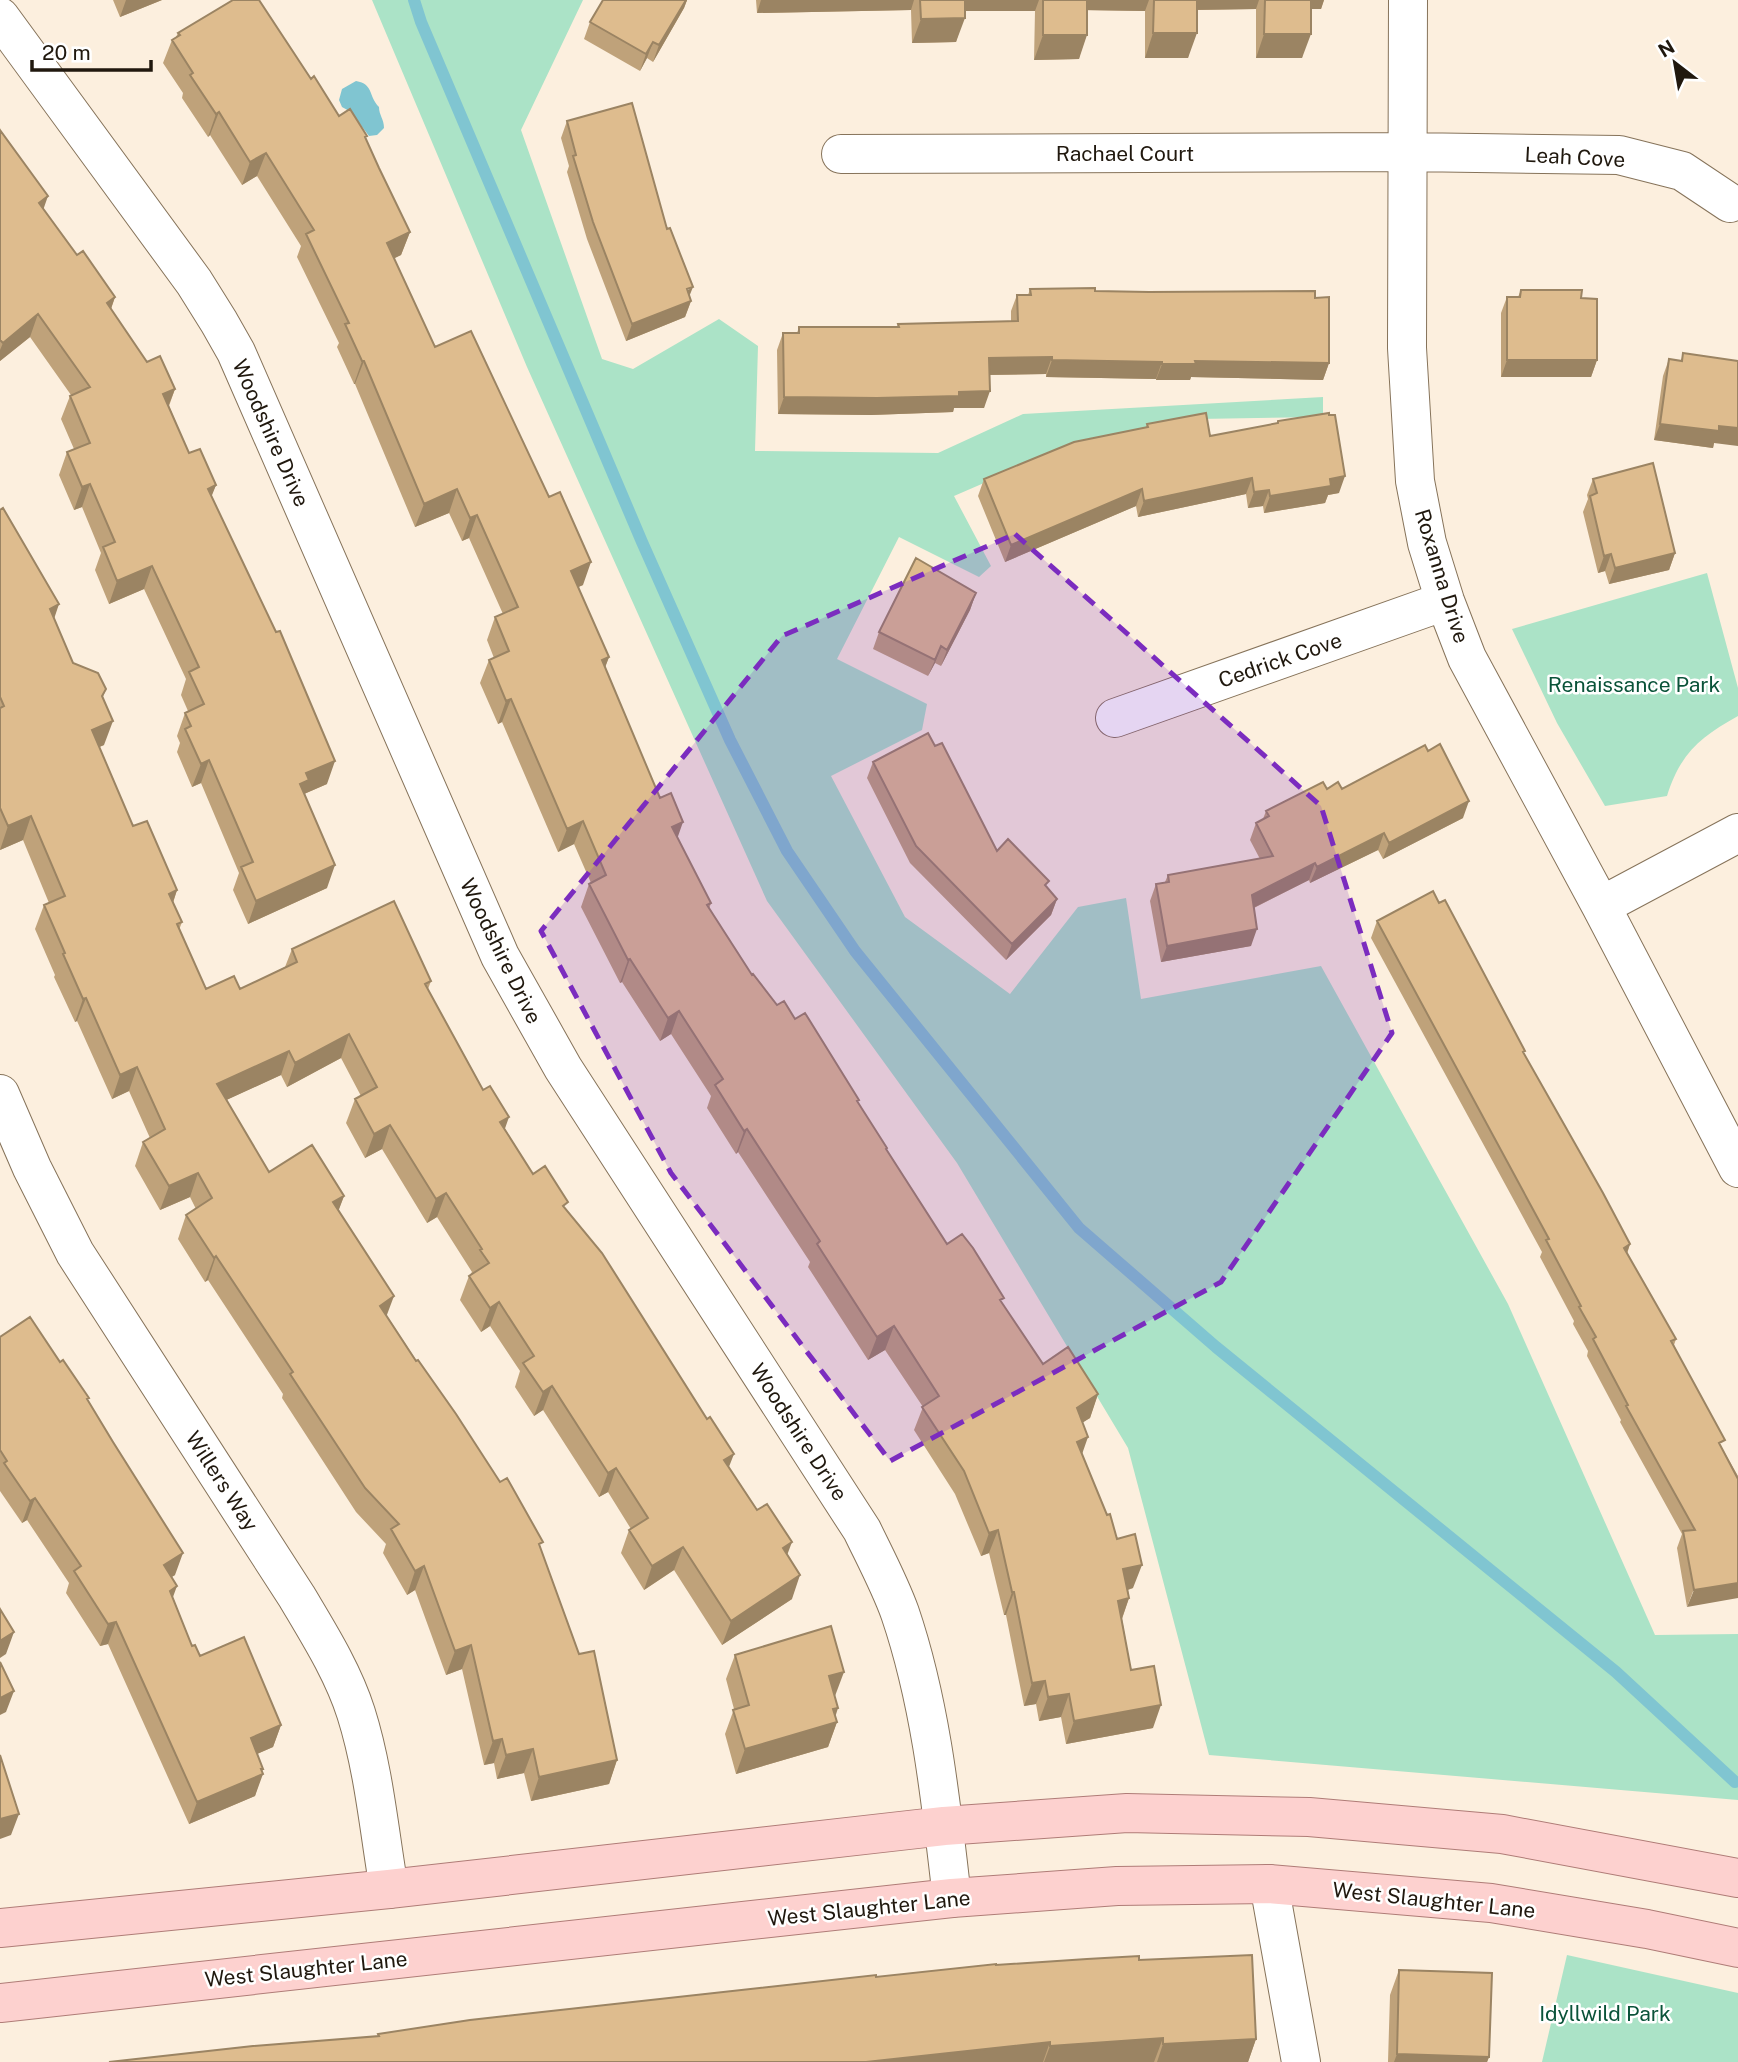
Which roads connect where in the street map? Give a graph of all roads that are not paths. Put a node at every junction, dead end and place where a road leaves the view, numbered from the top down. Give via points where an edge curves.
1 (1408, 0) edge
2 (0, 17) edge
3 (1409, 152) junction
4 (841, 154) dead end
5 (1730, 203) dead end
6 (1445, 601) junction
7 (1115, 718) dead end
8 (1738, 833) edge
9 (1601, 906) junction
10 (0, 1094) edge
11 (1738, 1168) edge
12 (944, 1826) junction
13 (1738, 1878) edge
14 (1269, 1884) junction
15 (389, 1889) junction
16 (952, 1898) junction
17 (0, 1928) edge
18 (1738, 1948) edge
19 (0, 2003) edge
20 (1301, 2062) edge

1 - 3 street, Roxanna Drive
2 - 12 street, Woodshire Drive via 219,321 499,957 563,1068 862,1530 900,1612 915,1666
3 - 4 street, Rachael Court
3 - 5 street, Leah Cove via 1619,155 1682,171
3 - 6 street, Roxanna Drive via 1407,348 1414,468 1427,543
6 - 7 street, Cedrick Cove
6 - 9 street, Roxanna Drive via 1467,658
8 - 9 street
9 - 11 street, Roxanna Drive
10 - 15 street, Willers Way via 75,1253 297,1597 340,1675 366,1749
12 - 13 main road via 1127,1813 1309,1817 1502,1834
12 - 15 main road
12 - 16 street, Woodshire Drive
14 - 16 main road, West Slaughter Lane via 1117,1885
14 - 18 main road, West Slaughter Lane via 1491,1903
14 - 20 street
15 - 17 main road
16 - 19 main road, West Slaughter Lane

